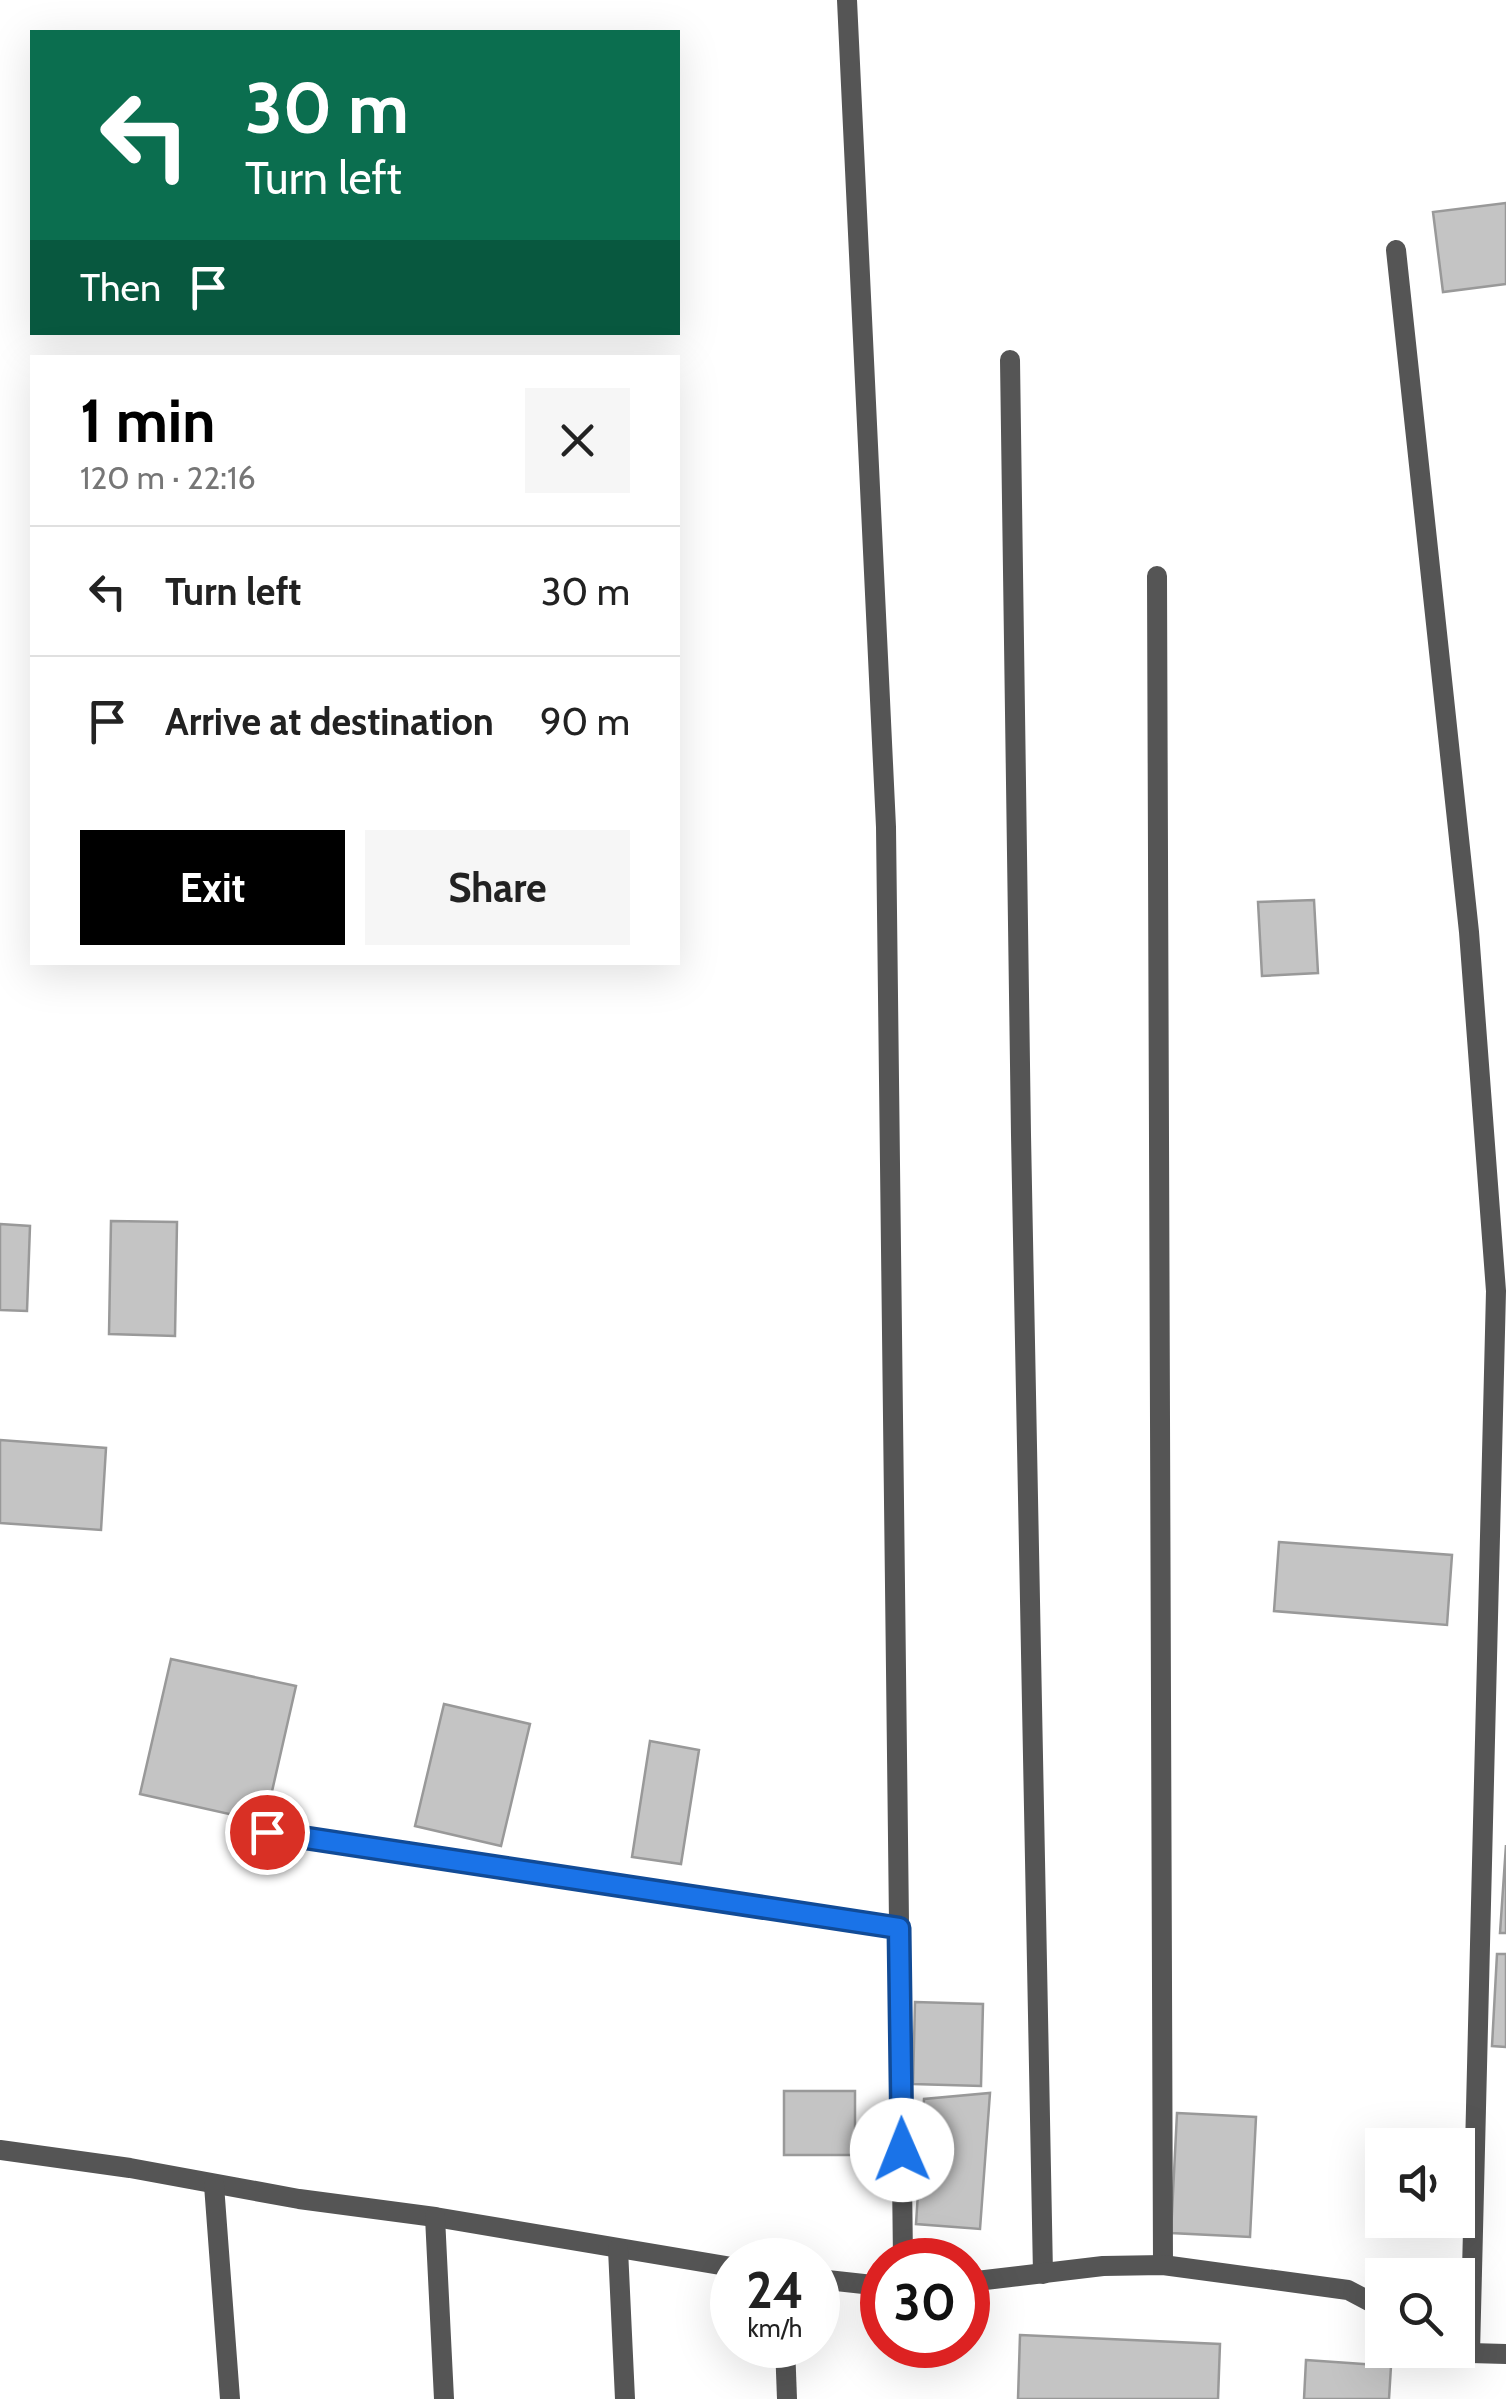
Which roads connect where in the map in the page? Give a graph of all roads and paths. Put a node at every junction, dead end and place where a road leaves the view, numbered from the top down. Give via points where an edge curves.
1 (847, 0) edge
2 (1396, 250) dead end
3 (1010, 360) dead end
4 (1157, 576) dead end
5 (267, 1832) dead end
6 (899, 1928) junction
7 (0, 2150) edge
8 (214, 2185) junction
9 (434, 2217) junction
10 (903, 2238) edge
11 (618, 2249) junction
12 (1467, 2258) edge
13 (710, 2264) edge
14 (1163, 2264) junction
15 (1043, 2274) junction
16 (990, 2280) edge
17 (1365, 2299) edge
18 (1475, 2351) edge
19 (1506, 2354) edge
20 (785, 2368) edge
21 (230, 2399) edge
22 (444, 2399) edge
23 (624, 2399) edge
24 (786, 2399) edge

1 - 6 street via 886,827
2 - 12 street via 1469,932 1496,1291
3 - 15 street
4 - 14 street
5 - 6 street
6 - 10 street
7 - 8 street
8 - 9 street
8 - 21 street
9 - 11 street
9 - 22 street
11 - 13 street
11 - 23 street
14 - 15 street
14 - 17 street via 1348,2290
15 - 16 street
18 - 19 street
20 - 24 street

